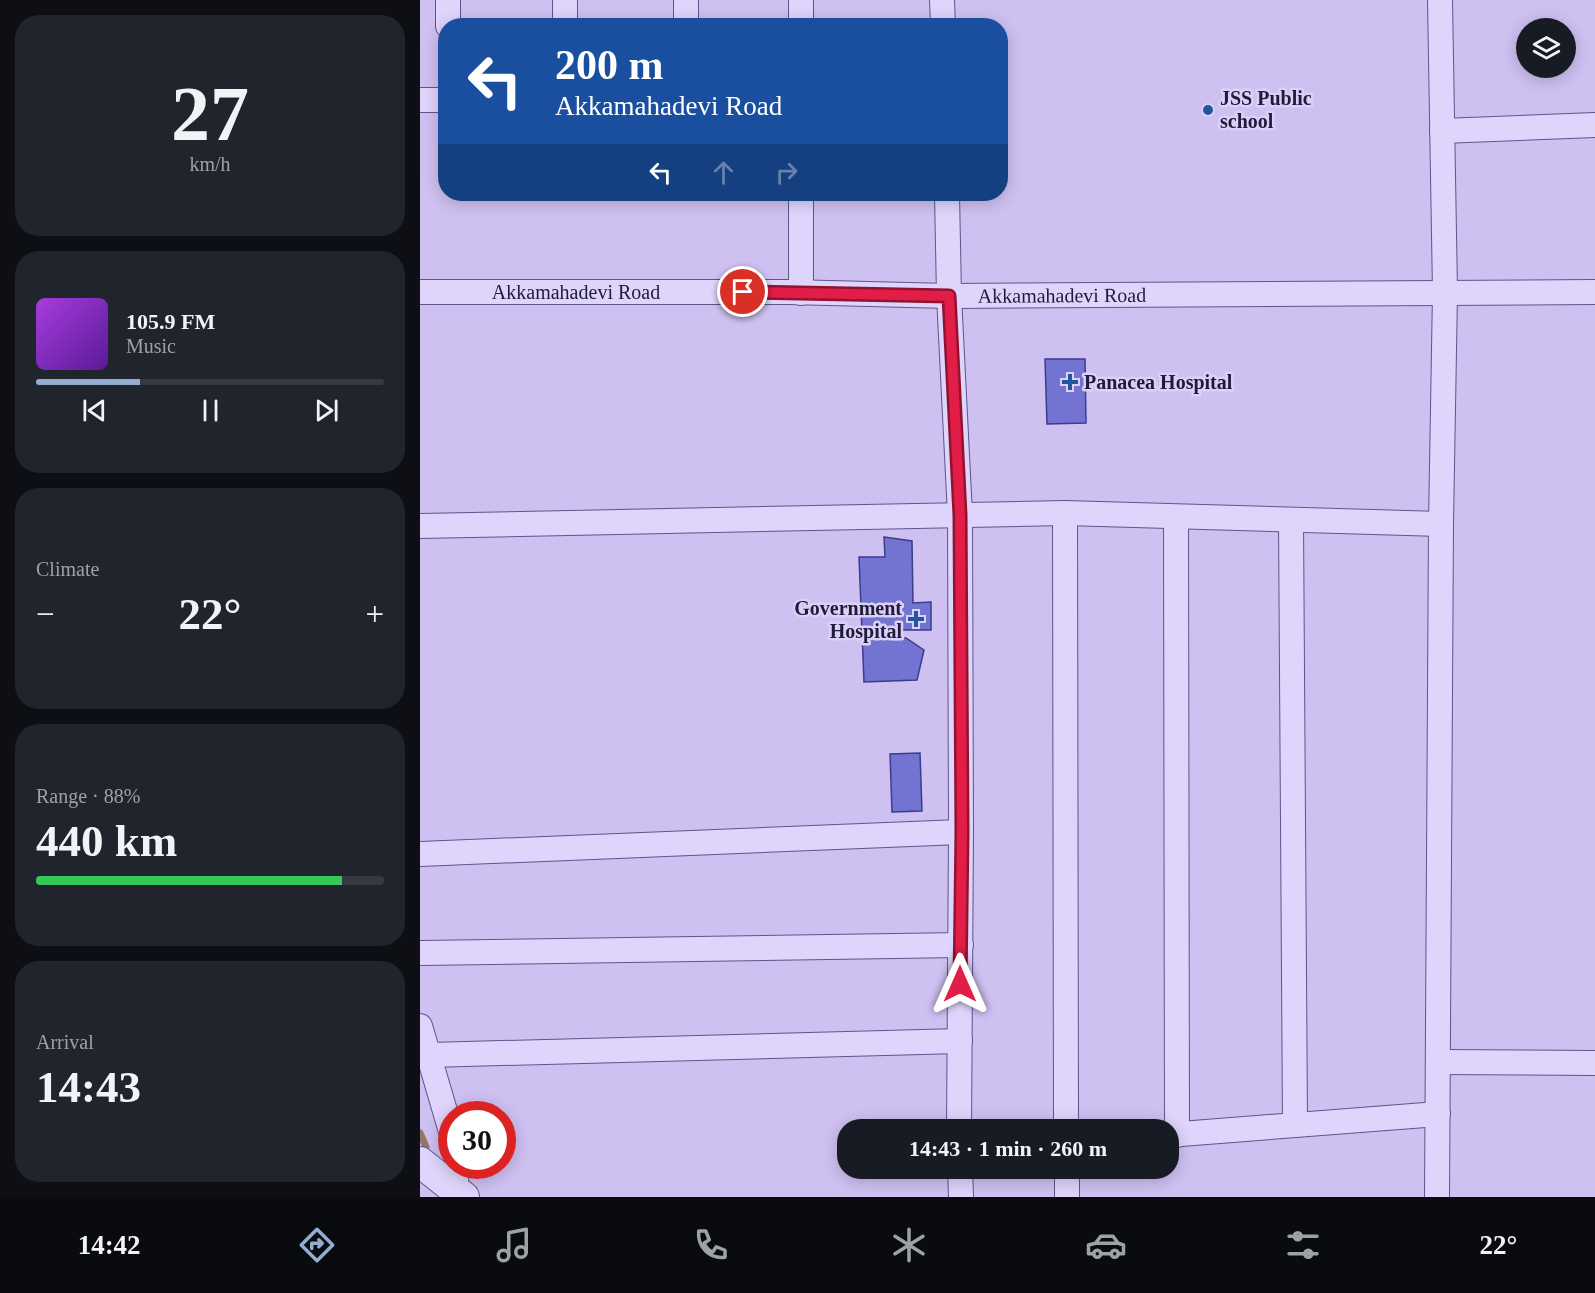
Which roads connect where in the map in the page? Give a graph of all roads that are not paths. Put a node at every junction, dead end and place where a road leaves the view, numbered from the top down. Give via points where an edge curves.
1 (448, 0) edge
2 (565, 0) edge
3 (686, 0) edge
4 (801, 0) edge
5 (942, 0) edge
6 (1440, 0) edge
7 (448, 18) edge
8 (565, 18) edge
9 (686, 18) edge
10 (801, 18) edge
11 (943, 18) edge
12 (420, 100) edge
13 (438, 100) edge
14 (1595, 125) edge
15 (1442, 131) junction
16 (801, 201) edge
17 (947, 201) edge
18 (420, 292) edge
19 (1445, 292) junction
20 (1595, 292) edge
21 (801, 293) junction
22 (949, 296) junction
23 (1065, 513) junction
24 (960, 515) junction
25 (1176, 517) junction
26 (1291, 520) junction
27 (1441, 524) junction
28 (420, 526) edge
29 (962, 832) junction
30 (420, 854) edge
31 (960, 945) junction
32 (420, 953) edge
33 (420, 1026) edge
34 (960, 1041) junction
35 (429, 1055) junction
36 (1438, 1062) junction
37 (1595, 1063) edge
38 (442, 1101) edge
39 (1438, 1114) junction
40 (959, 1119) edge
41 (1066, 1119) edge
42 (1173, 1119) edge
43 (1295, 1125) junction
44 (1179, 1135) edge
45 (420, 1162) edge
46 (960, 1179) edge
47 (1066, 1179) edge
48 (458, 1187) edge
49 (961, 1197) edge
50 (1066, 1197) edge
51 (1437, 1197) edge

1 - 7 street
2 - 8 street
3 - 9 street
4 - 10 street
5 - 11 street
6 - 15 street
12 - 13 street
14 - 15 street
15 - 19 street
16 - 21 street
17 - 22 street
18 - 21 street, Akkamahadevi Road
19 - 20 street, Akkamahadevi Road
19 - 22 street, Akkamahadevi Road
19 - 27 street
21 - 22 street, Akkamahadevi Road
22 - 24 street
23 - 24 street
23 - 25 street
23 - 41 street
24 - 28 street
24 - 29 street
25 - 26 street
25 - 42 street
26 - 27 street
26 - 43 street
27 - 36 street
29 - 30 street
29 - 31 street
31 - 32 street
31 - 34 street
33 - 35 street
34 - 35 street
34 - 40 street
35 - 38 street
36 - 37 street
36 - 39 street
39 - 43 street
39 - 51 street
43 - 44 street
45 - 48 street
46 - 49 street
47 - 50 street

